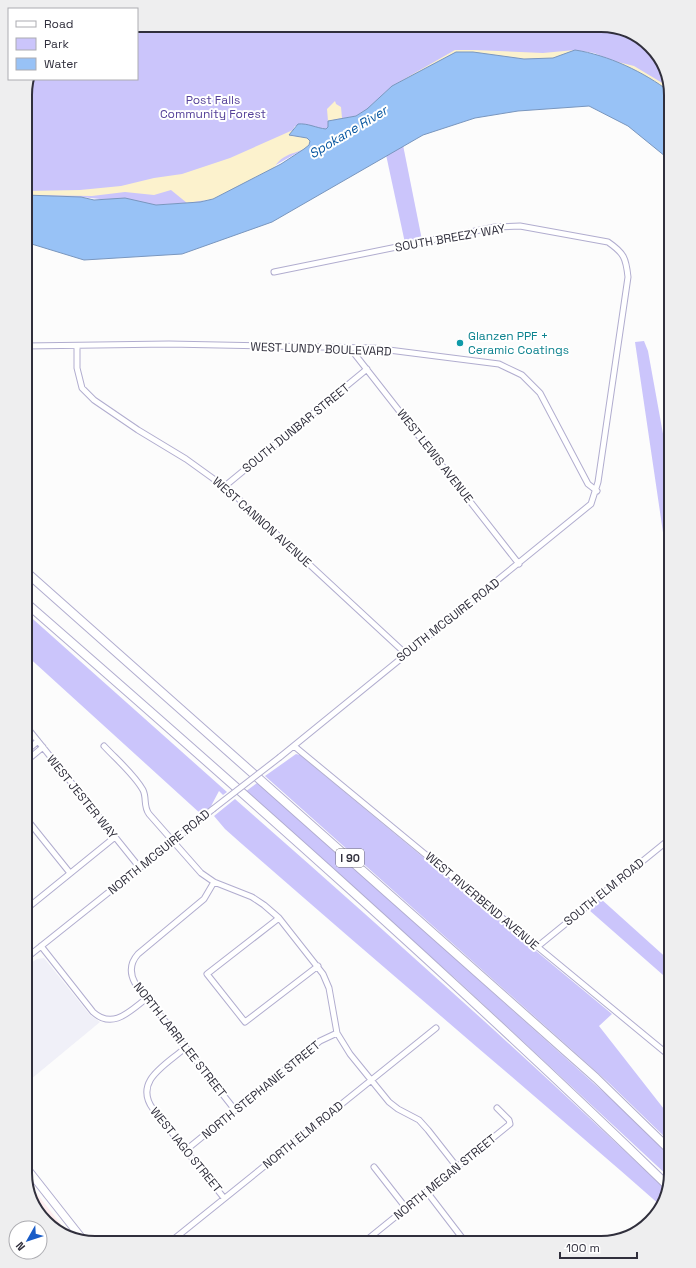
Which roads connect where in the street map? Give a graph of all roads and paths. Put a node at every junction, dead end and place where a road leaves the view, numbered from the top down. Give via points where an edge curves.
1 (274, 272) dead end
2 (32, 346) edge
3 (77, 347) junction
4 (350, 348) junction
5 (367, 369) junction
6 (225, 486) junction
7 (597, 491) junction
8 (519, 564) junction
9 (32, 577) edge
10 (32, 608) edge
11 (406, 654) junction
12 (32, 734) edge
13 (38, 741) junction
14 (32, 746) edge
15 (104, 746) dead end
16 (294, 746) junction
17 (43, 747) junction
18 (32, 756) edge
19 (32, 826) edge
20 (115, 837) junction
21 (174, 841) junction
22 (664, 844) edge
23 (140, 868) junction
24 (70, 873) junction
25 (214, 882) junction
26 (32, 904) edge
27 (279, 918) junction
28 (41, 946) junction
29 (537, 947) junction
30 (32, 953) edge
31 (318, 966) junction
32 (146, 998) junction
33 (436, 1028) dead end
34 (337, 1033) junction
35 (185, 1048) junction
36 (664, 1051) edge
37 (372, 1080) junction
38 (496, 1108) dead end
39 (235, 1110) junction
40 (664, 1144) edge
41 (186, 1150) junction
42 (374, 1167) dead end
43 (457, 1167) junction
44 (32, 1175) edge
45 (663, 1181) edge
46 (426, 1192) junction
47 (224, 1198) junction
48 (406, 1208) junction
49 (79, 1234) edge
50 (178, 1236) edge
51 (372, 1236) edge
52 (461, 1236) edge

1 - 7 street, SOUTH BREEZY WAY via 499,227 520,226 608,242 619,250 627,261 628,277
2 - 3 street, WEST LUNDY BOULEVARD
3 - 4 street, WEST LUNDY BOULEVARD via 169,344
3 - 6 street, WEST CANNON AVENUE via 77,368 82,388 94,400
4 - 5 street, WEST LEWIS AVENUE
4 - 7 street, WEST LUNDY BOULEVARD via 373,348 492,363 504,365 517,372 540,392 587,483
5 - 6 street, SOUTH DUNBAR STREET
5 - 8 street, WEST LEWIS AVENUE
6 - 11 street, WEST CANNON AVENUE
7 - 8 street, SOUTH MCGUIRE ROAD via 585,511
8 - 11 street, SOUTH MCGUIRE ROAD
9 - 40 highway, I 90 via 585,1068
10 - 45 highway, I 90 via 412,945
11 - 16 street, SOUTH MCGUIRE ROAD
12 - 13 street, WEST JESTER WAY
13 - 14 street
13 - 17 street, WEST JESTER WAY
15 - 21 street via 142,788 146,810
16 - 21 street, NORTH MCGUIRE ROAD, bridge
16 - 29 street, WEST RIVERBEND AVENUE
17 - 18 street
17 - 20 street, WEST JESTER WAY
19 - 24 street
20 - 23 street, WEST JESTER WAY
20 - 24 street
21 - 23 street, NORTH MCGUIRE ROAD
21 - 25 street via 201,873
22 - 29 street, SOUTH ELM ROAD
23 - 28 street, NORTH MCGUIRE ROAD
24 - 26 street
25 - 27 street via 252,897
25 - 32 street, NORTH LARRI LEE STREET via 204,899 135,957 131,968 132,977
27 - 31 street
27 - 31 street via 207,974 245,1022
28 - 30 street, NORTH MCGUIRE ROAD
28 - 32 street via 93,1012 100,1017 110,1020 121,1018
29 - 36 street, WEST RIVERBEND AVENUE
31 - 34 street via 329,988
32 - 35 street, NORTH LARRI LEE STREET
33 - 37 street, NORTH ELM ROAD
34 - 37 street via 350,1054
34 - 39 street, NORTH STEPHANIE STREET via 320,1042
35 - 39 street, NORTH LARRI LEE STREET
35 - 41 street, WEST IAGO STREET via 152,1076 146,1086 146,1092 149,1103
37 - 43 street via 394,1106 419,1120
37 - 47 street, NORTH ELM ROAD
38 - 43 street, NORTH MEGAN STREET via 510,1124
39 - 41 street, NORTH STEPHANIE STREET
41 - 47 street, WEST IAGO STREET
42 - 48 street
43 - 46 street, NORTH MEGAN STREET
44 - 49 main road
46 - 48 street, NORTH MEGAN STREET
46 - 52 street
47 - 50 street, NORTH ELM ROAD
48 - 51 street, NORTH MEGAN STREET

